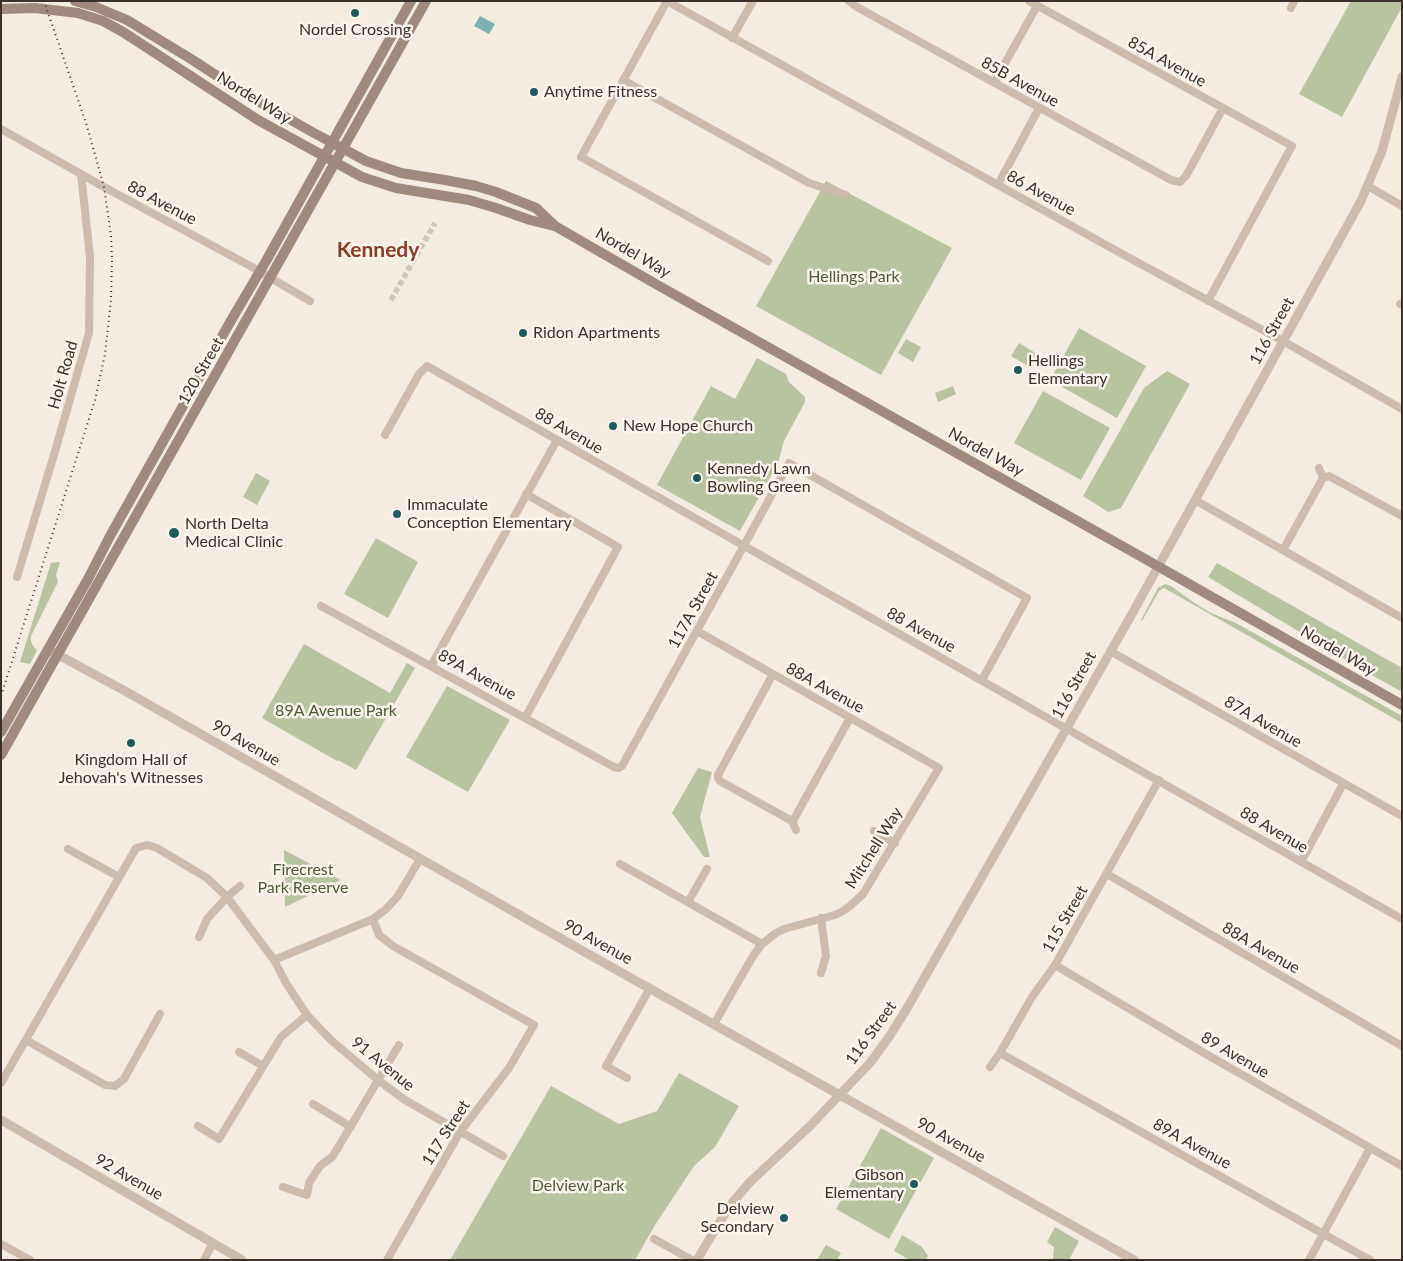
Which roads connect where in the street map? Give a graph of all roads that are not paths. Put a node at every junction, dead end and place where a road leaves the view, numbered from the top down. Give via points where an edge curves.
1 (75, 1) edge
2 (413, 1) edge
3 (426, 1) edge
4 (667, 1) edge
5 (753, 1) edge
6 (849, 1) edge
7 (1029, 1) edge
8 (1037, 6) junction
9 (1, 9) edge
10 (406, 37) junction
11 (732, 38) junction
12 (1402, 77) edge
13 (623, 80) junction
14 (994, 83) junction
15 (1399, 104) edge
16 (1040, 108) junction
17 (1223, 108) junction
18 (1, 129) edge
19 (332, 143) junction
20 (343, 149) junction
21 (324, 157) junction
22 (335, 163) junction
23 (82, 174) junction
24 (998, 185) junction
25 (1368, 186) junction
26 (846, 195) dead end
27 (1402, 206) edge
28 (555, 226) junction
29 (768, 261) dead end
30 (260, 271) junction
31 (271, 278) junction
32 (310, 301) dead end
33 (1208, 301) junction
34 (1284, 341) junction
35 (1402, 409) edge
36 (180, 410) junction
37 (386, 435) dead end
38 (557, 440) junction
39 (1319, 468) dead end
40 (161, 472) junction
41 (1323, 478) junction
42 (526, 494) junction
43 (1195, 500) junction
44 (1402, 516) edge
45 (744, 546) junction
46 (1283, 550) junction
47 (1158, 566) junction
48 (17, 577) dead end
49 (321, 606) dead end
50 (1402, 618) edge
51 (697, 631) junction
52 (48, 649) junction
53 (1110, 651) junction
54 (58, 655) junction
55 (431, 666) junction
56 (773, 674) junction
57 (982, 680) junction
58 (1402, 705) edge
59 (525, 718) junction
60 (850, 718) junction
61 (1067, 729) junction
62 (1, 732) edge
63 (1, 755) edge
64 (619, 768) joint
65 (940, 768) joint
66 (1159, 780) junction
67 (1343, 784) junction
68 (1402, 816) edge
69 (792, 821) junction
70 (796, 830) dead end
71 (874, 830) dead end
72 (894, 843) junction
73 (68, 849) dead end
74 (420, 859) junction
75 (1301, 862) junction
76 (620, 864) dead end
77 (707, 869) dead end
78 (1107, 874) junction
79 (119, 877) junction
80 (240, 886) dead end
81 (228, 897) junction
82 (688, 902) junction
83 (821, 918) junction
84 (373, 919) junction
85 (1402, 919) edge
86 (199, 936) dead end
87 (762, 944) junction
88 (274, 960) junction
89 (1055, 965) junction
90 (821, 972) dead end
91 (650, 988) junction
92 (160, 1014) dead end
93 (307, 1015) junction
94 (714, 1024) junction
95 (26, 1040) junction
96 (399, 1045) dead end
97 (1402, 1046) edge
98 (239, 1052) dead end
99 (1000, 1052) junction
100 (263, 1066) junction
101 (990, 1067) dead end
102 (627, 1078) dead end
103 (378, 1080) junction
104 (1, 1083) edge
105 (840, 1095) junction
106 (313, 1104) dead end
107 (1, 1120) edge
108 (198, 1126) dead end
109 (351, 1127) junction
110 (460, 1132) junction
111 (1370, 1148) junction
112 (504, 1156) dead end
113 (1402, 1166) edge
114 (283, 1187) dead end
115 (1323, 1234) junction
116 (654, 1239) dead end
117 (213, 1243) junction
118 (1, 1244) edge
119 (30, 1260) edge
120 (204, 1260) edge
121 (242, 1260) edge
122 (387, 1260) edge
123 (692, 1260) edge
124 (697, 1260) edge
125 (1134, 1260) edge
126 (1309, 1260) edge
127 (1370, 1260) edge

1 - 19 main road, Nordel Way via 127,20 245,94
2 - 10 main road via 414,10 404,30
2 - 19 main road, 120 Street
3 - 10 main road, 120 Street
4 - 11 street, 86 Avenue
4 - 13 street
5 - 11 street
6 - 14 street, 85B Avenue
7 - 8 street, 85A Avenue
8 - 14 street
8 - 17 street, 85A Avenue
9 - 21 main road, Nordel Way via 75,12 103,21 258,120
10 - 20 main road, 120 Street
11 - 24 street, 86 Avenue
12 - 15 street, 116 Street
13 - 26 street via 809,183
13 - 29 street via 580,157
14 - 16 street, 85B Avenue
15 - 25 street, 116 Street
16 - 17 street, 85B Avenue via 1180,182
16 - 24 street
17 - 33 street, 85A Avenue via 1292,146
18 - 23 street, 88 Avenue
19 - 20 main road, Nordel Way
19 - 21 main road, 120 Street
20 - 22 main road, 120 Street
20 - 28 main road, Nordel Way via 377,166 401,173 461,182 508,196 536,208
21 - 22 main road, Nordel Way
21 - 30 main road, 120 Street
22 - 28 main road, Nordel Way via 382,185 458,198
22 - 31 main road, 120 Street
23 - 30 street, 88 Avenue
23 - 48 street, Holt Road via 90,257 90,333
24 - 33 street, 86 Avenue
25 - 27 street
25 - 34 street, 116 Street
28 - 47 main road, Nordel Way
30 - 31 street, 88 Avenue
30 - 36 main road, 120 Street
31 - 32 street, 88 Avenue
31 - 40 main road, 120 Street
33 - 34 street, 86 Avenue
34 - 35 street, 86 Avenue
34 - 43 street, 116 Street
36 - 40 main road via 185,418 163,457
36 - 52 main road, 120 Street
37 - 38 street, 88 Avenue via 419,374 427,366
38 - 42 street
38 - 45 street, 88 Avenue
39 - 41 street
40 - 54 main road, 120 Street
41 - 44 street via 1329,476
41 - 46 street
42 - 55 street
42 - 59 street via 618,547
43 - 46 street
43 - 47 street, 116 Street
45 - 51 street, 117A Street
45 - 57 street, 88 Avenue
45 - 57 street, 117A Street via 789,463 1027,598
46 - 50 street
47 - 53 street, 116 Street
47 - 58 main road, Nordel Way
49 - 55 street, 89A Avenue
51 - 56 street, 88A Avenue
51 - 64 street, 117A Street
52 - 54 street, 90 Avenue
52 - 62 main road, 120 Street
53 - 61 street, 116 Street
53 - 67 street, 87A Avenue
54 - 63 main road, 120 Street
54 - 74 street, 90 Avenue
55 - 59 street, 89A Avenue
56 - 60 street, 88A Avenue
56 - 69 street via 718,778
57 - 61 street, 88 Avenue
59 - 64 street, 89A Avenue
60 - 65 street, 88A Avenue
60 - 69 street
61 - 66 street, 88 Avenue
61 - 105 street, 116 Street via 906,1010 870,1062
65 - 72 street, Mitchell Way
66 - 75 street, 88 Avenue
66 - 78 street, 115 Street
67 - 68 street, 87A Avenue
67 - 75 street
69 - 70 street
71 - 72 street
72 - 83 street, Mitchell Way via 857,900 843,911
73 - 79 street
74 - 84 street via 398,896
74 - 91 street, 90 Avenue
75 - 85 street, 88 Avenue
76 - 82 street
77 - 82 street
78 - 89 street, 115 Street
78 - 97 street, 88A Avenue
79 - 81 street, 91 Avenue via 136,848 146,845 157,848 207,878
79 - 95 street
80 - 81 street
81 - 86 street via 207,919
81 - 88 street, 91 Avenue
82 - 87 street
83 - 87 street, Mitchell Way via 784,928
83 - 90 street via 826,956
84 - 88 street
84 - 110 street, 117 Street via 380,935 393,946 534,1025 509,1068
87 - 94 street, Mitchell Way
88 - 93 street, 91 Avenue
89 - 99 street, 115 Street via 1032,996
89 - 111 street, 89 Avenue
91 - 94 street, 90 Avenue
91 - 102 street via 606,1066
92 - 95 street via 124,1079 115,1086 105,1085
93 - 100 street via 281,1037
93 - 103 street, 91 Avenue
94 - 105 street, 90 Avenue
95 - 104 street
96 - 103 street
98 - 100 street
99 - 101 street, 115 Street
99 - 115 street, 89A Avenue
100 - 108 street via 219,1139
103 - 109 street
103 - 110 street, 91 Avenue
105 - 124 street, 116 Street via 750,1182 732,1203
105 - 125 street, 90 Avenue
106 - 109 street
107 - 117 street, 92 Avenue
109 - 114 street via 332,1157 320,1166 309,1184 307,1195
110 - 112 street, 91 Avenue
110 - 122 street, 117 Street
111 - 113 street, 89 Avenue
111 - 115 street
115 - 126 street
115 - 127 street, 89A Avenue
116 - 123 street
117 - 120 street
117 - 121 street, 92 Avenue
118 - 119 street

